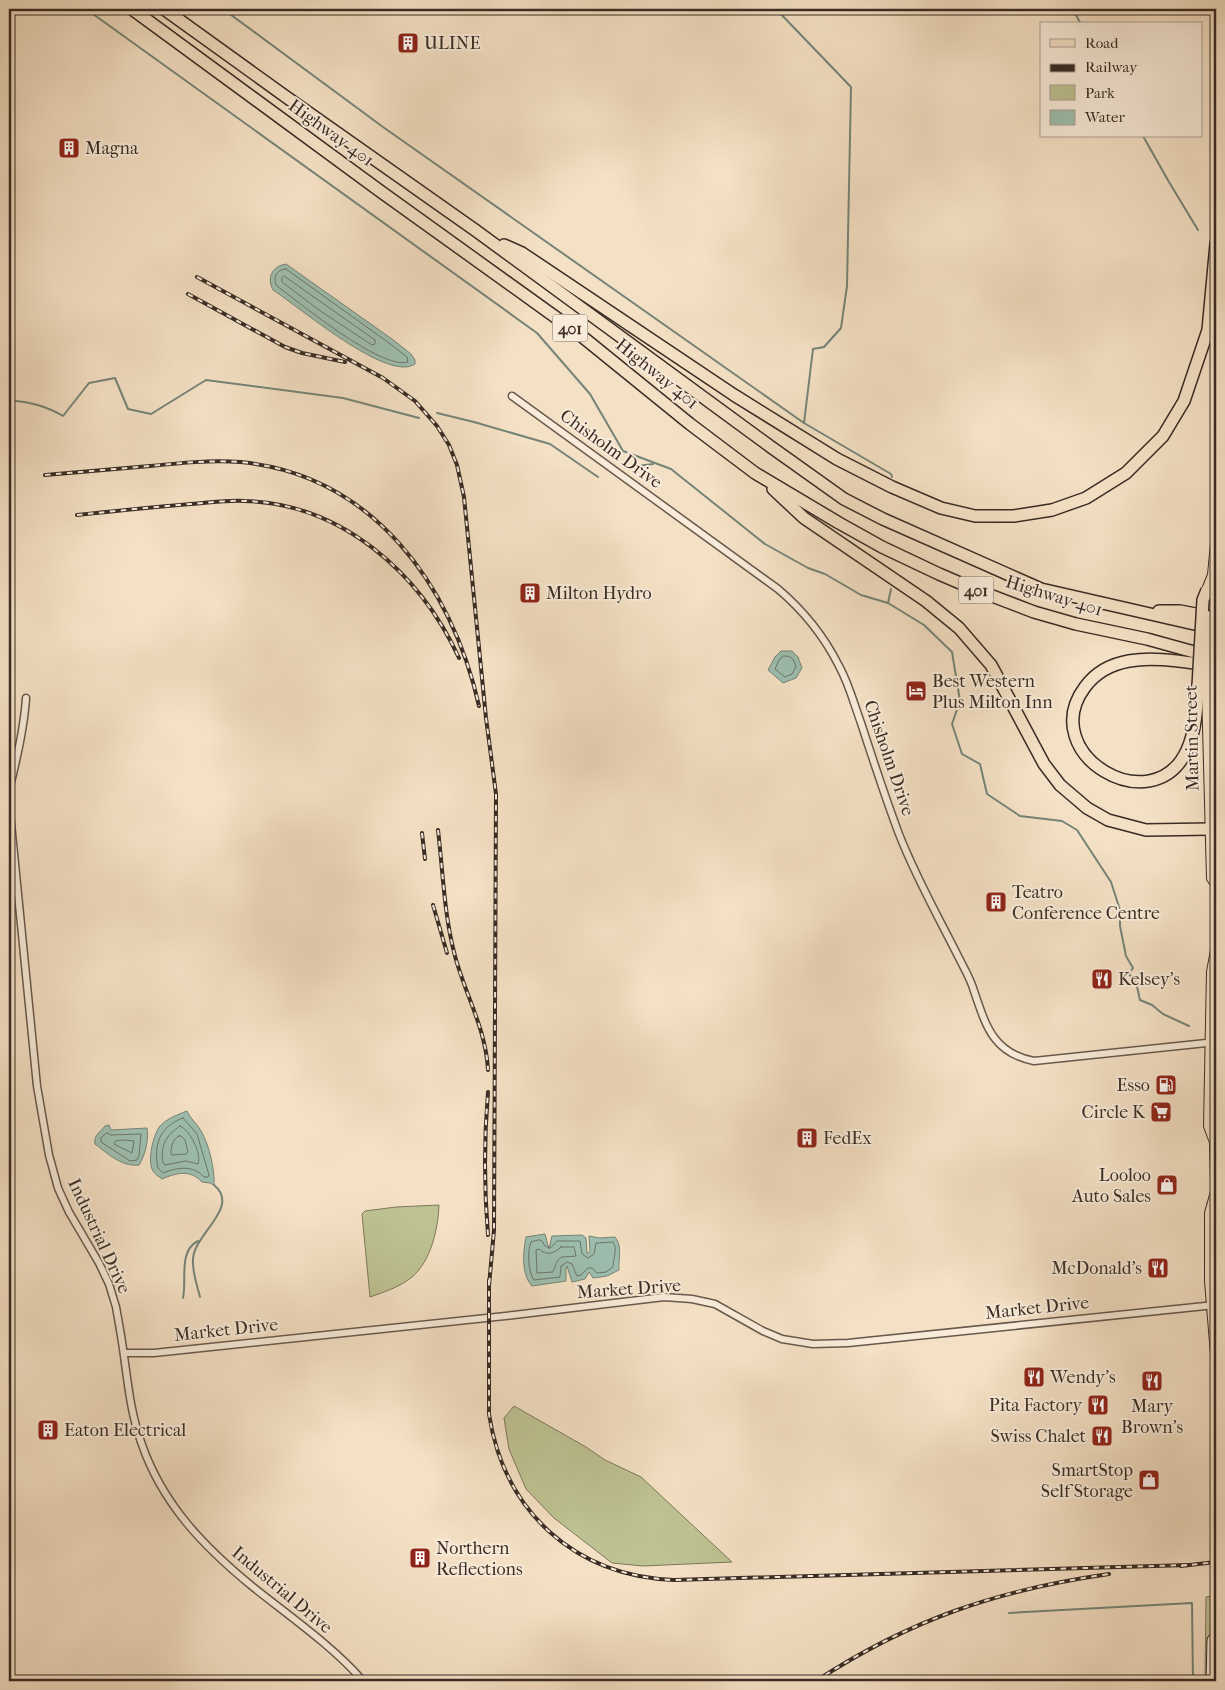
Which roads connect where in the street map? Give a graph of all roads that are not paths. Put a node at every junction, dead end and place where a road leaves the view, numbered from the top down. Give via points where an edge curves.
1 (132, 9) edge
2 (164, 9) edge
3 (475, 230) junction
4 (1216, 244) edge
5 (512, 396) dead end
6 (755, 473) junction
7 (1216, 543) edge
8 (1212, 583) edge
9 (1141, 612) junction
10 (1216, 618) edge
11 (1216, 629) edge
12 (1216, 658) edge
13 (1216, 666) edge
14 (1203, 687) junction
15 (26, 698) dead end
16 (9, 790) edge
17 (9, 803) edge
18 (1211, 830) junction
19 (1216, 884) edge
20 (1216, 950) edge
21 (1214, 1042) edge
22 (1216, 1140) edge
23 (1216, 1179) edge
24 (1216, 1192) edge
25 (1214, 1305) edge
26 (124, 1353) junction
27 (1216, 1355) edge
28 (1216, 1636) edge
29 (363, 1681) edge
30 (1211, 1681) edge

1 - 6 highway, Highway 401 / 401 via 571,328
2 - 3 highway, Highway 401 / 401
3 - 4 highway via 522,253 837,459 941,508 975,516 1024,515 1052,510 1086,498 1126,473 1163,436 1184,401 1208,330
3 - 9 highway, Highway 401 / 401 via 844,499 1041,588
5 - 21 street, Chisholm Drive via 778,589 817,630 846,680 914,872 961,960 984,1021 996,1040 1013,1054 1034,1061
6 - 12 highway, Highway 401 / 401 via 882,547 974,589 1076,624
6 - 18 highway via 804,518 926,601 959,628 991,665 1044,764 1060,785 1087,808 1108,820 1146,830
7 - 8 main road
8 - 14 highway, bridge via 1203,600
9 - 10 highway via 1180,611
9 - 11 highway, Highway 401 / 401
13 - 14 highway via 1149,659 1108,667 1092,678 1081,693 1072,722 1074,738 1082,752 1108,774 1124,780 1152,781 1166,775 1187,750
14 - 18 main road, Martin Street
15 - 16 street via 19,752
17 - 26 street, Industrial Drive via 48,1155 68,1212 109,1284
18 - 19 main road, Martin Street via 1212,878
20 - 21 main road via 1212,972
21 - 22 main road via 1209,1126
22 - 23 main road
24 - 25 main road via 1210,1213
25 - 26 street, Market Drive via 813,1344 782,1339 715,1304 664,1297 154,1353
25 - 27 main road
26 - 29 street, Industrial Drive via 131,1405 141,1442 151,1467 183,1519 202,1542 235,1572 336,1654
28 - 30 street via 1212,1640

